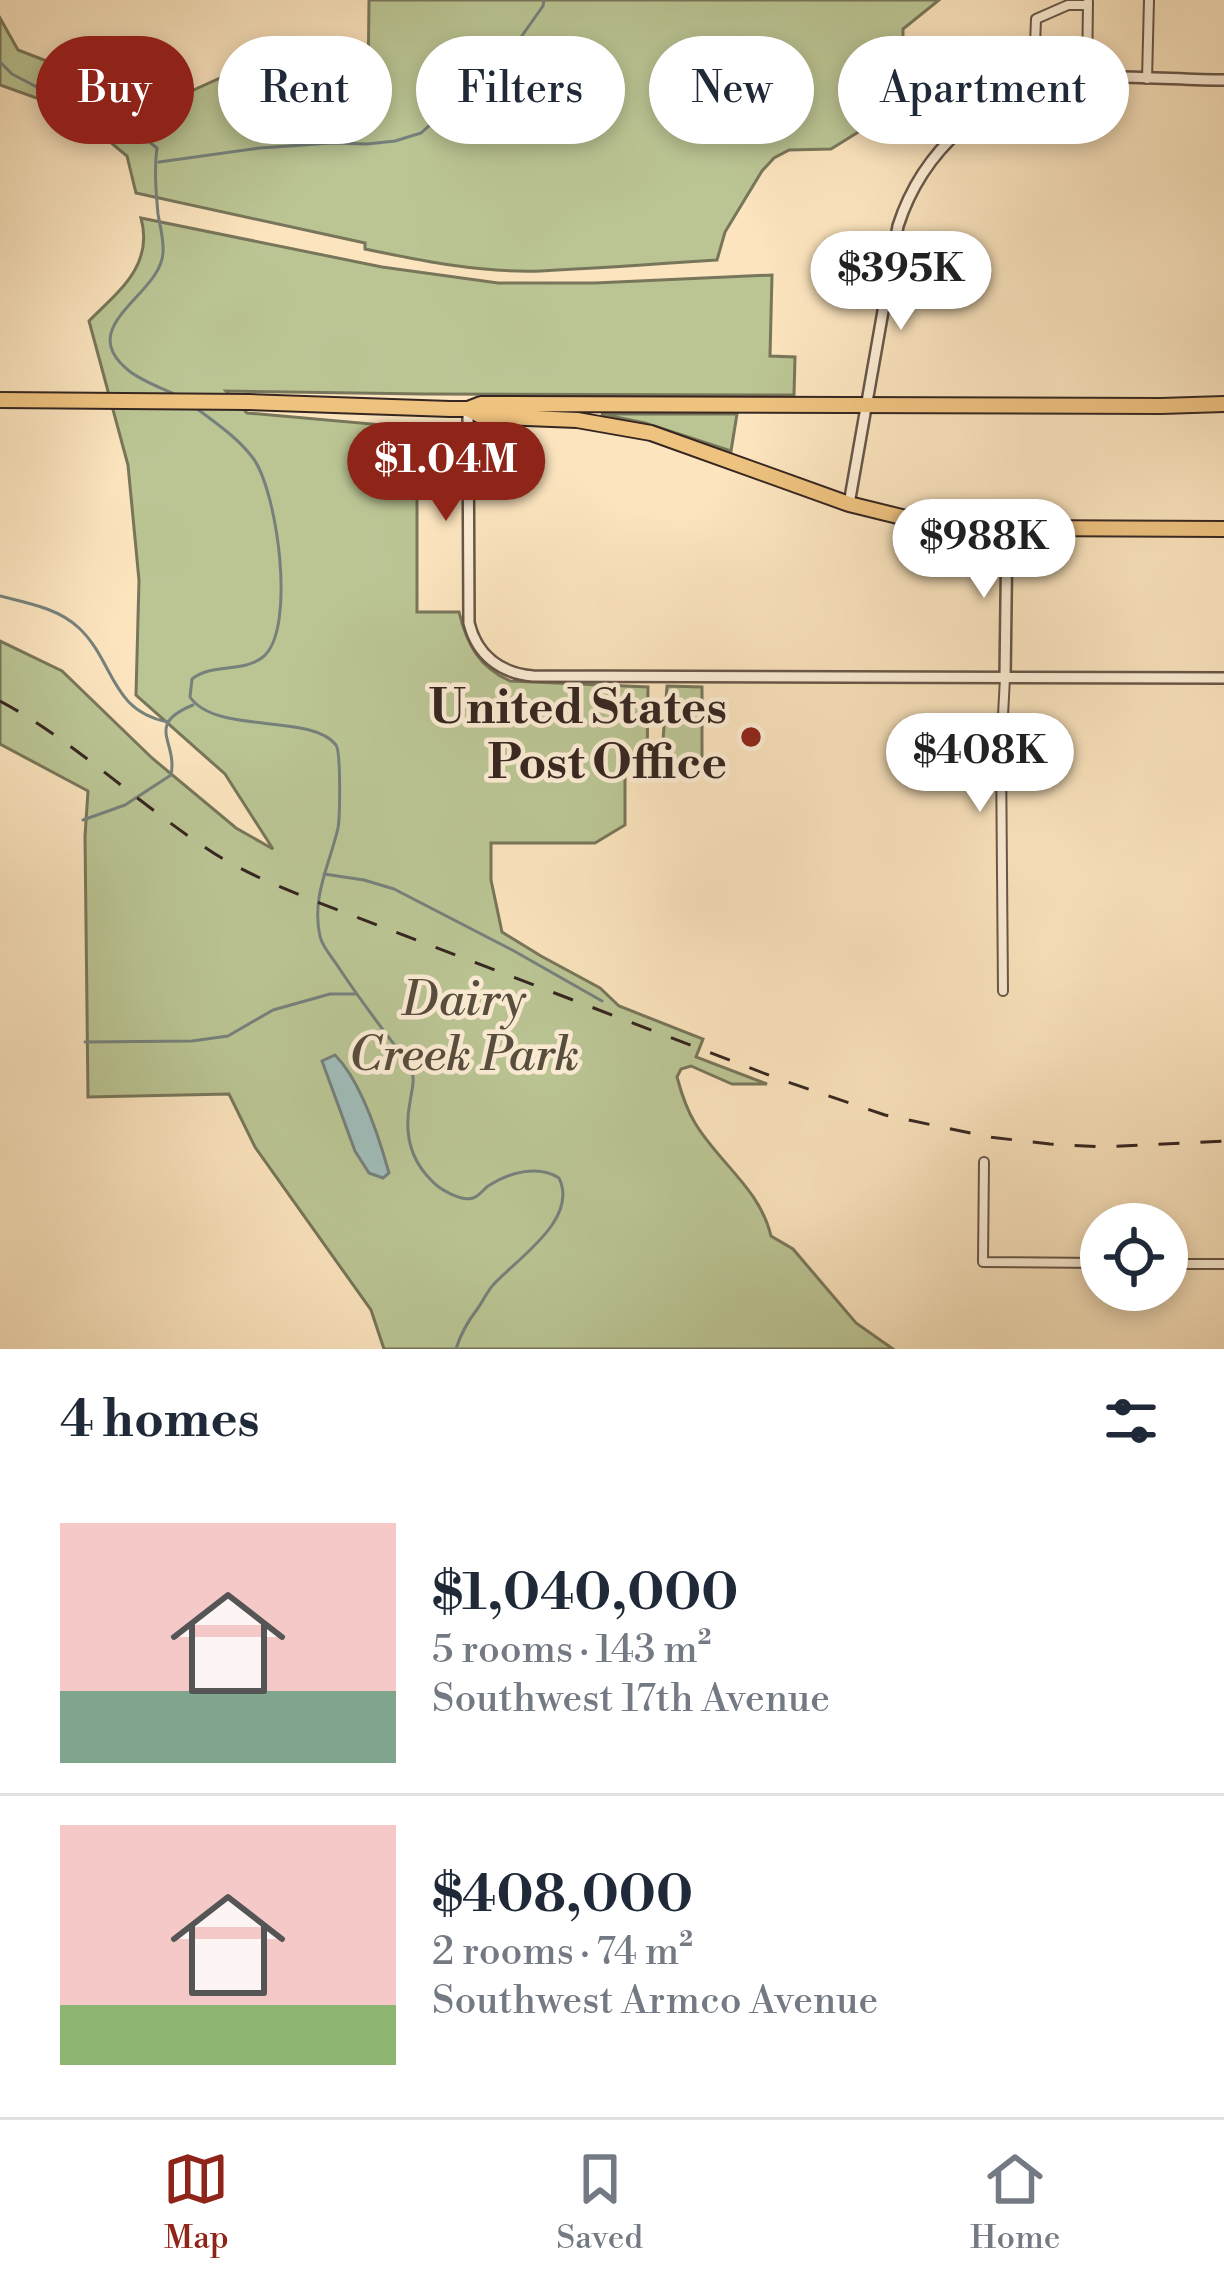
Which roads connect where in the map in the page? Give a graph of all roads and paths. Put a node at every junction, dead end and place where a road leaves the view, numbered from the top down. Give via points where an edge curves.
1 (1149, 0) edge
2 (1088, 3) edge
3 (1035, 36) edge
4 (1088, 36) edge
5 (1129, 79) edge
6 (1147, 79) junction
7 (1224, 80) edge
8 (947, 144) edge
9 (0, 400) edge
10 (1224, 404) edge
11 (867, 405) junction
12 (468, 409) junction
13 (849, 504) junction
14 (1007, 528) junction
15 (1224, 529) edge
16 (1005, 678) junction
17 (1224, 678) edge
18 (1004, 991) dead end
19 (984, 1162) dead end
20 (1080, 1263) edge
21 (1188, 1264) edge
22 (1224, 1264) edge

1 - 6 street
2 - 3 street via 1036,20
2 - 4 street
5 - 6 street
6 - 7 street
8 - 11 street via 905,205
9 - 12 highway
10 - 11 highway
11 - 12 highway
11 - 13 street
12 - 13 highway via 651,434
12 - 16 street via 468,616 480,649 505,670
13 - 14 highway via 918,521
14 - 15 highway
14 - 16 street
16 - 17 street
16 - 18 street
19 - 20 street via 983,1262
21 - 22 street

